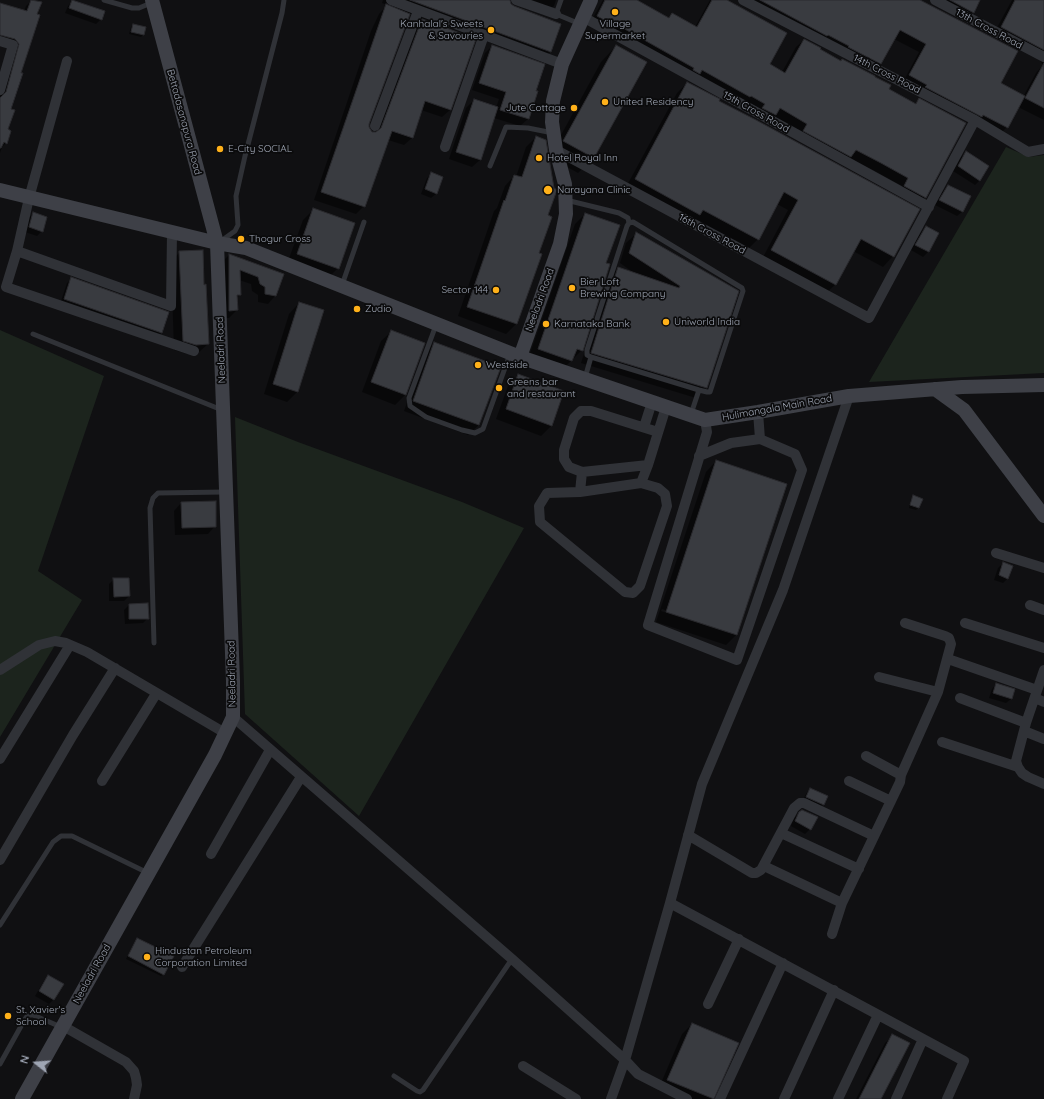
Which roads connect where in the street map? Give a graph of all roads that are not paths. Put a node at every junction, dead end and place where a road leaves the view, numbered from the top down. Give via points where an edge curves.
1 (104, 0) edge
2 (284, 0) edge
3 (391, 0) edge
4 (516, 0) edge
5 (561, 0) edge
6 (591, 0) edge
7 (743, 0) edge
8 (935, 0) edge
9 (152, 1) edge
10 (418, 11) junction
11 (556, 14) junction
12 (582, 20) junction
13 (484, 35) junction
14 (0, 41) edge
15 (1044, 58) edge
16 (67, 61) dead end
17 (562, 64) junction
18 (0, 90) edge
19 (975, 120) junction
20 (375, 126) dead end
21 (554, 133) junction
22 (445, 147) dead end
23 (1044, 149) edge
24 (556, 150) junction
25 (490, 166) dead end
26 (0, 190) edge
27 (29, 198) junction
28 (565, 200) junction
29 (929, 207) junction
30 (364, 222) dead end
31 (629, 223) junction
32 (172, 232) junction
33 (217, 243) junction
34 (17, 251) junction
35 (341, 286) junction
36 (436, 324) junction
37 (33, 334) dead end
38 (194, 351) dead end
39 (515, 355) junction
40 (592, 358) junction
41 (585, 379) junction
42 (1044, 384) edge
43 (934, 389) junction
44 (699, 390) junction
45 (849, 396) junction
46 (652, 402) junction
47 (666, 407) junction
48 (222, 410) junction
49 (758, 412) junction
50 (690, 415) junction
51 (705, 420) junction
52 (644, 427) junction
53 (658, 432) junction
54 (760, 439) junction
55 (700, 456) junction
56 (648, 465) junction
57 (582, 472) junction
58 (641, 483) junction
59 (226, 492) junction
60 (580, 492) junction
61 (1044, 516) edge
62 (996, 553) dead end
63 (1044, 568) edge
64 (1030, 606) dead end
65 (1044, 610) edge
66 (905, 623) dead end
67 (965, 623) dead end
68 (154, 643) dead end
69 (70, 645) junction
70 (1044, 648) edge
71 (948, 659) junction
72 (115, 668) junction
73 (0, 670) edge
74 (1044, 670) edge
75 (878, 677) dead end
76 (938, 692) junction
77 (156, 694) junction
78 (1039, 696) edge
79 (960, 698) dead end
80 (233, 717) junction
81 (1025, 727) junction
82 (225, 733) junction
83 (1044, 739) edge
84 (942, 742) dead end
85 (270, 750) junction
86 (866, 756) dead end
87 (0, 760) edge
88 (1018, 767) junction
89 (902, 775) junction
90 (301, 777) junction
91 (102, 781) dead end
92 (849, 781) dead end
93 (1044, 784) edge
94 (891, 801) junction
95 (781, 833) junction
96 (688, 835) junction
97 (874, 836) junction
98 (211, 854) dead end
99 (0, 860) edge
100 (764, 866) junction
101 (859, 869) junction
102 (149, 873) junction
103 (670, 903) junction
104 (842, 903) junction
105 (0, 924) edge
106 (832, 934) dead end
107 (739, 939) junction
108 (512, 960) junction
109 (783, 963) junction
110 (182, 967) dead end
111 (834, 990) junction
112 (708, 1004) dead end
113 (878, 1015) junction
114 (63, 1026) junction
115 (923, 1039) junction
116 (625, 1060) junction
117 (0, 1064) edge
118 (523, 1066) dead end
119 (394, 1076) dead end
120 (22, 1099) edge
121 (134, 1099) edge
122 (576, 1099) edge
123 (611, 1099) edge
124 (687, 1099) edge
125 (720, 1099) edge
126 (784, 1099) edge
127 (838, 1099) edge
128 (896, 1099) edge
129 (948, 1099) edge

1 - 9 lane via 132,8 139,8
2 - 33 lane via 236,196 238,225 235,231
3 - 10 street
4 - 11 street
5 - 11 lane
6 - 12 main road, Neeladri Road
7 - 19 street, 14th Cross Road
8 - 15 street, 13th Cross Road
9 - 33 main road, Bettadasanapura Road
10 - 13 street
10 - 20 street
11 - 12 lane
12 - 17 main road, Neeladri Road
12 - 29 street, 15th Cross Road
13 - 17 street
13 - 22 street
14 - 18 street via 13,45
16 - 27 street
17 - 21 main road, Neeladri Road via 553,101
19 - 23 street, 14th Cross Road via 1028,152
19 - 29 street
21 - 24 main road, Neeladri Road
21 - 25 lane via 506,127
24 - 28 main road, Neeladri Road via 565,184
24 - 29 street, 16th Cross Road via 869,318
26 - 27 main road
27 - 32 main road
27 - 34 street
28 - 31 lane via 618,213 628,218
28 - 39 main road, Neeladri Road via 566,214 560,244
30 - 35 lane
31 - 40 lane via 587,350
31 - 44 lane via 633,222 743,290 712,389 710,392
32 - 33 main road
32 - 34 street via 171,306
33 - 35 main road via 246,248
33 - 48 main road, Neeladri Road
34 - 38 street via 6,287
35 - 36 main road
36 - 39 main road
36 - 39 lane via 409,398 410,406 426,417 476,433 483,429
37 - 48 lane
39 - 41 main road, Hulimangala Main Road
40 - 41 lane
40 - 44 lane
41 - 46 main road, Hulimangala Main Road
42 - 43 main road, Hulimangala Main Road
43 - 45 main road, Hulimangala Main Road
43 - 61 main road via 964,410
44 - 50 lane
45 - 49 main road, Hulimangala Main Road
45 - 96 street via 783,590 702,784
46 - 47 main road, Hulimangala Main Road
46 - 52 street
47 - 50 main road, Hulimangala Main Road
47 - 53 street
48 - 59 main road, Neeladri Road
49 - 51 main road, Hulimangala Main Road
49 - 54 street
50 - 51 main road, Hulimangala Main Road
51 - 55 street via 707,432
52 - 53 street
52 - 57 street via 591,411 581,411 574,418 564,450 564,459 569,467
53 - 56 street
54 - 55 street via 731,443
54 - 55 street via 796,454 802,470 737,660 648,625
56 - 57 street
56 - 58 street
57 - 60 street
58 - 60 street
58 - 60 street via 658,488 665,494 667,506 640,586 633,592 625,592 540,522 539,506 547,493
59 - 68 lane via 158,493 153,498 150,508
59 - 80 main road, Neeladri Road
62 - 63 street
64 - 65 street
66 - 71 street via 949,638 951,648
67 - 70 street
69 - 72 street
69 - 73 street via 55,641 38,644
69 - 87 street
71 - 76 street
71 - 78 street
72 - 77 street
72 - 99 street
74 - 78 street
75 - 76 street
76 - 89 street
77 - 82 street
77 - 91 street
78 - 81 street
79 - 81 street
80 - 82 main road, Neeladri Road
80 - 85 street
81 - 83 street
81 - 88 street via 1016,761
82 - 102 main road, Neeladri Road via 216,755
84 - 88 street
85 - 90 street
85 - 98 street
86 - 89 street
88 - 93 street via 1028,777
89 - 94 street
90 - 108 street
90 - 110 street
92 - 94 street
94 - 97 street
95 - 97 street via 794,808 804,803
95 - 100 street
95 - 101 street
96 - 100 street via 752,873 759,872
96 - 103 street
97 - 101 street
100 - 104 street
101 - 104 street
102 - 105 lane via 72,836 61,836 53,842
102 - 114 main road, Neeladri Road
103 - 107 street
103 - 116 street
104 - 106 street
107 - 109 street
107 - 112 street
108 - 116 street
108 - 119 lane via 420,1092
109 - 111 street
109 - 125 street
111 - 113 street
111 - 126 street
113 - 115 street
113 - 127 street
114 - 117 lane via 28,1015
114 - 120 main road, Neeladri Road
114 - 121 street via 126,1062 134,1071 136,1078
115 - 128 street
115 - 129 street via 964,1061
116 - 123 street
116 - 124 street via 638,1074
118 - 122 street

